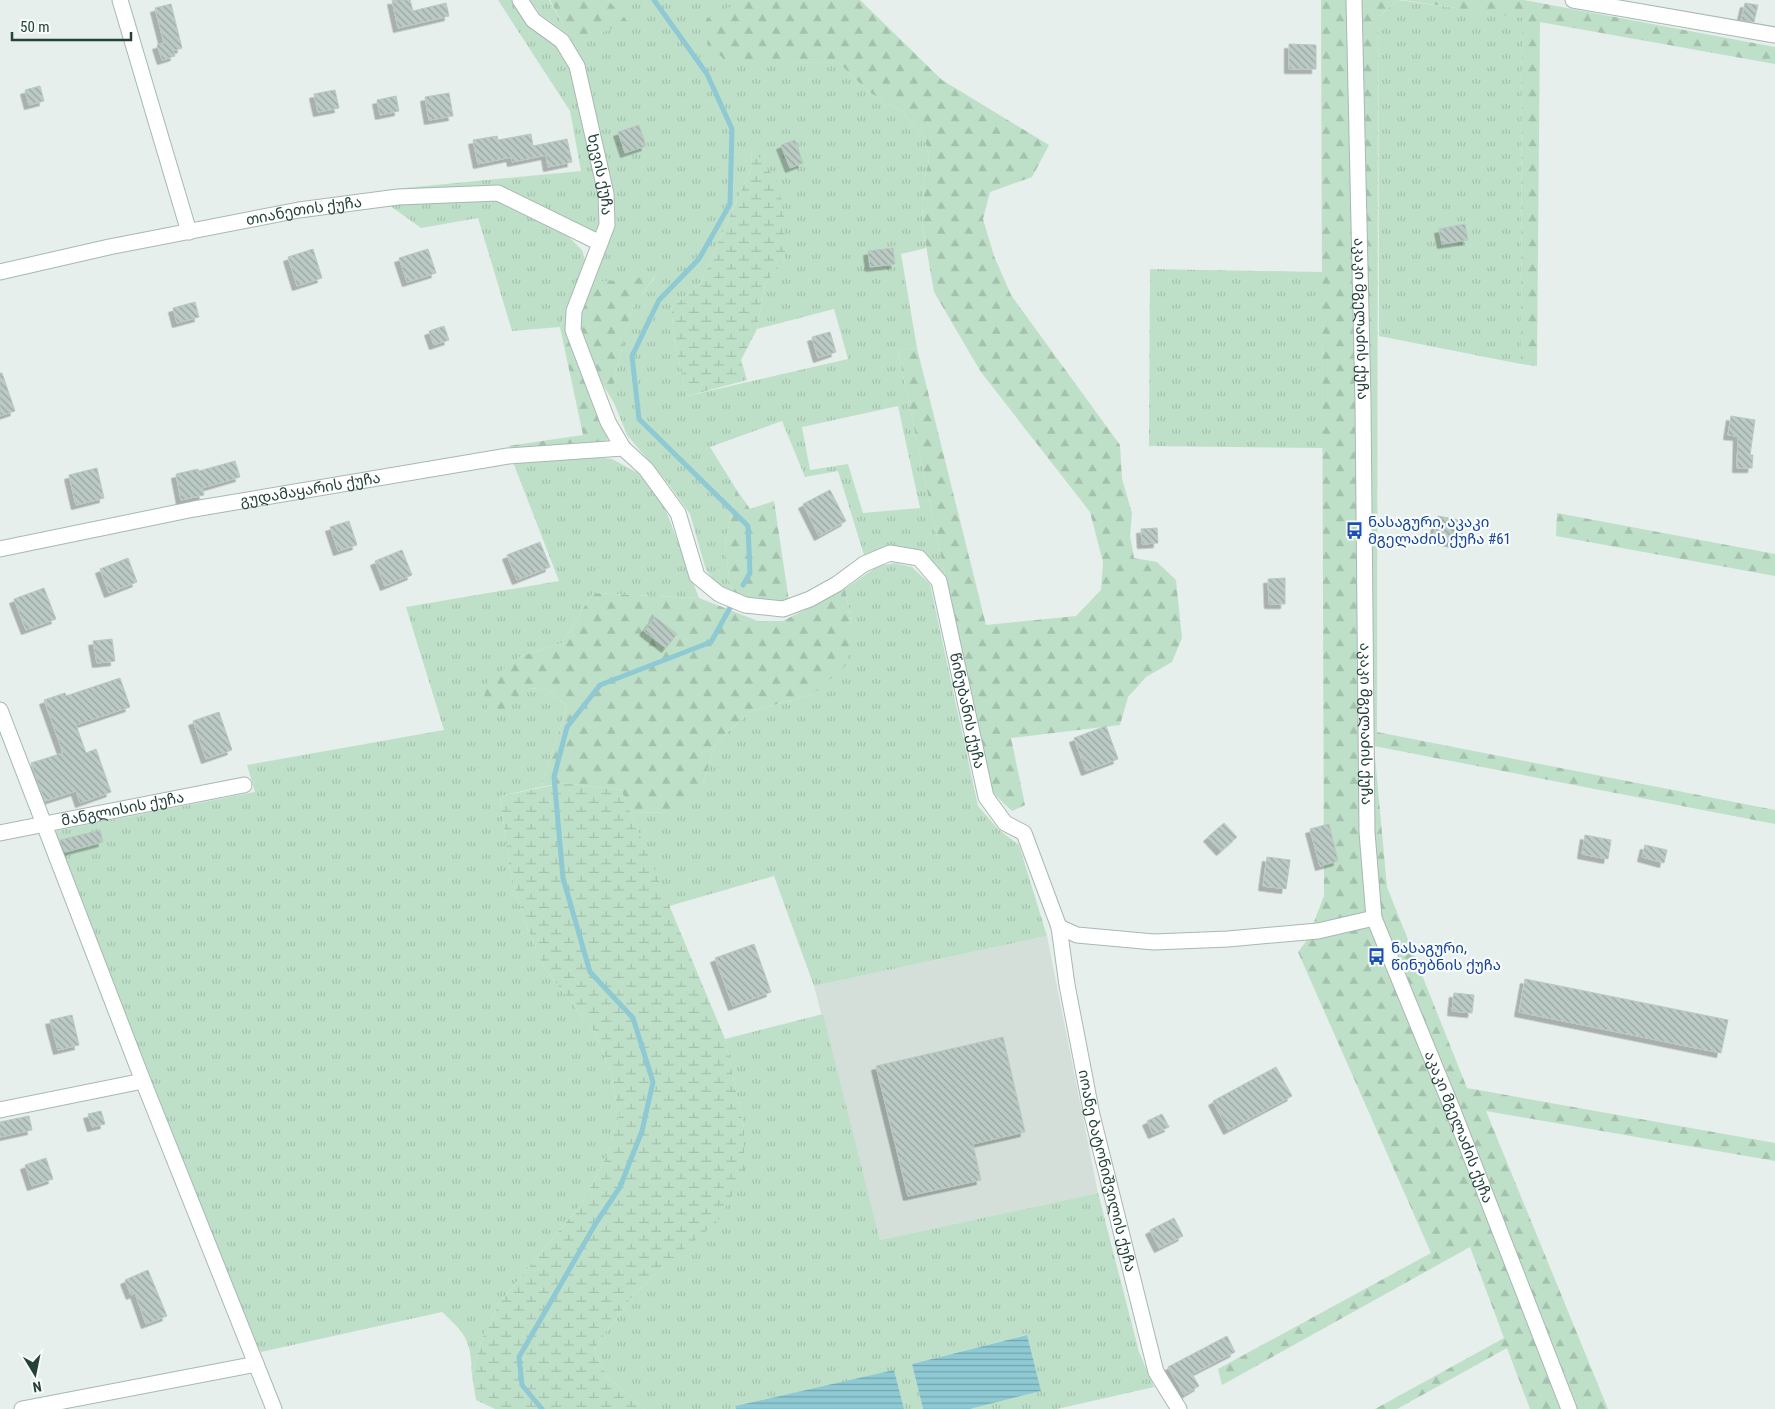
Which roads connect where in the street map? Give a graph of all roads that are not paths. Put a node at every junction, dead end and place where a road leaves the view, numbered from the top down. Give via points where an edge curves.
1 (120, 0) edge
2 (520, 0) edge
3 (1354, 0) edge
4 (1573, 0) edge
5 (1775, 34) edge
6 (189, 232) junction
7 (600, 243) junction
8 (0, 272) edge
9 (623, 448) junction
10 (0, 549) edge
11 (0, 710) edge
12 (244, 785) dead end
13 (43, 824) junction
14 (0, 833) edge
15 (1374, 918) junction
16 (1059, 927) junction
17 (143, 1080) junction
18 (0, 1110) edge
19 (256, 1364) junction
20 (22, 1409) edge
21 (274, 1409) edge
22 (1178, 1409) edge
23 (1569, 1409) edge

1 - 6 street
2 - 7 street, ხევის ქუჩა via 533,20 562,41 578,66 606,194 607,225
3 - 15 street, აკაკი მგელაძის ქუჩა via 1363,402 1367,832
4 - 5 street
6 - 7 street, თიანეთის ქუჩა via 299,210 398,197 498,193
6 - 8 street, თიანეთის ქუჩა
7 - 9 street, ხევის ქუჩა via 574,311 574,330 608,422
9 - 10 street, გუდამაყარის ქუჩა via 508,456 194,509
9 - 16 street, წინუბანის ქუჩა via 646,469 678,513 698,576 719,594 745,605 783,609 810,599 864,564 890,553 919,558 940,581 986,797 1005,823 1024,833
11 - 13 street
12 - 13 street, მანგლისის ქუჩა
13 - 14 street, მანგლისის ქუჩა
13 - 17 street
15 - 16 street via 1318,931 1154,942 1077,935
15 - 23 street, აკაკი მგელაძის ქუჩა
16 - 22 street, იოანე ბატონიშვილის ქუჩა via 1092,1115 1156,1372
17 - 18 street
17 - 19 street
19 - 20 street
19 - 21 street

